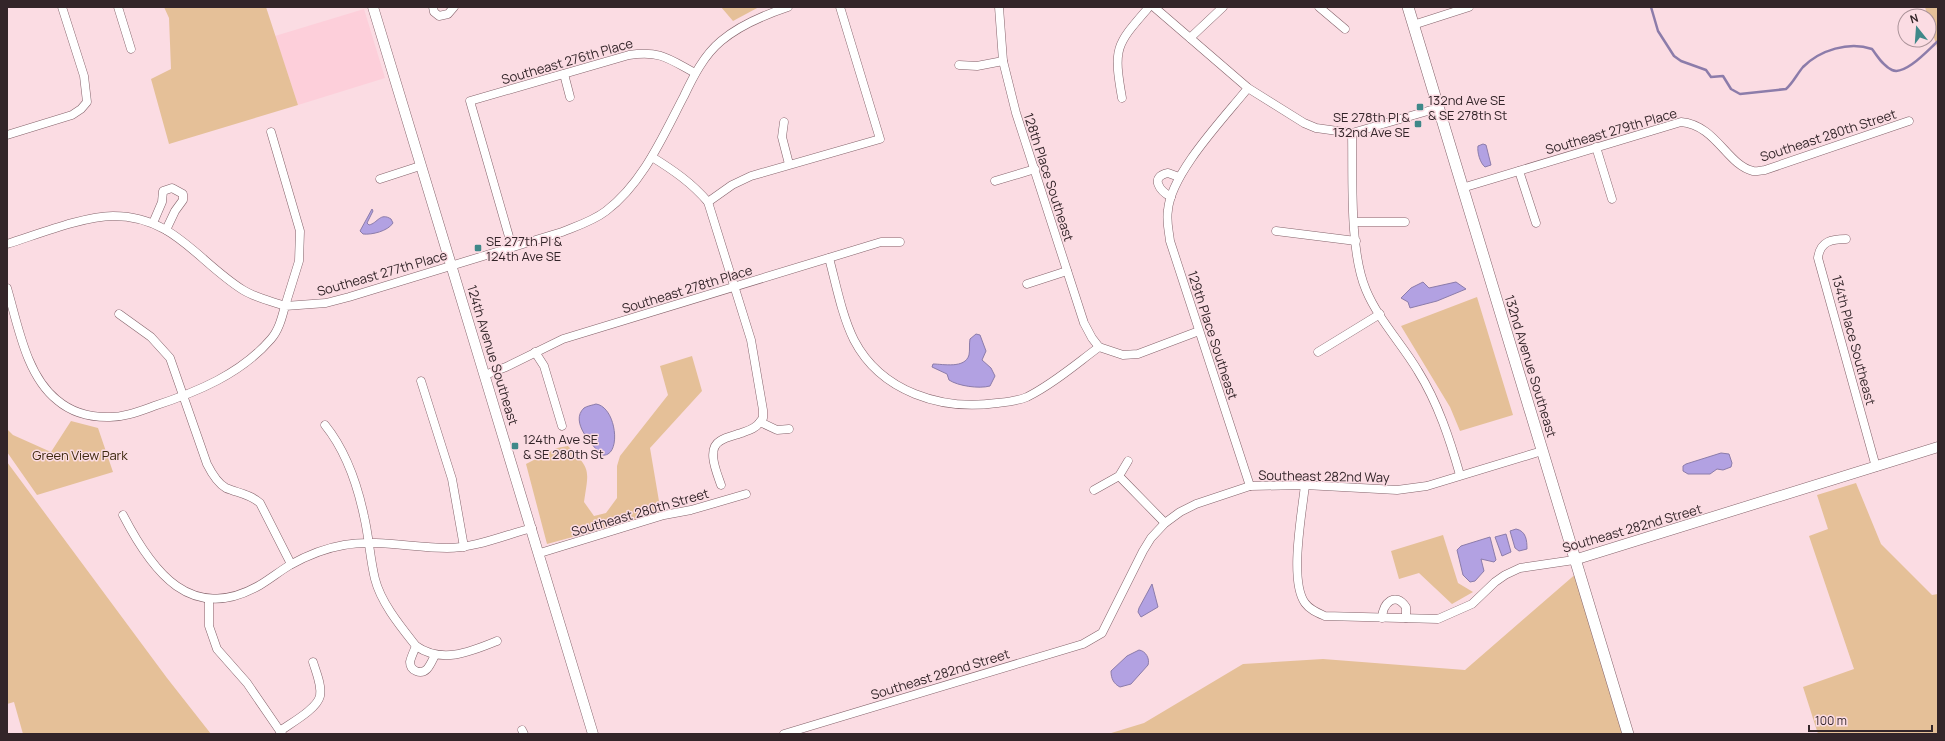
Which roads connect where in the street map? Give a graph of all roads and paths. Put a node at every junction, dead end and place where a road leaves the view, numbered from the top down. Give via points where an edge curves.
1 (62, 7) edge
2 (118, 7) edge
3 (373, 7) edge
4 (432, 7) edge
5 (454, 7) edge
6 (788, 7) edge
7 (840, 7) edge
8 (999, 7) edge
9 (1149, 7) edge
10 (1154, 7) edge
11 (1223, 7) edge
12 (1319, 7) edge
13 (1408, 7) edge
14 (1469, 7) edge
15 (1413, 25) junction
16 (1345, 29) dead end
17 (1190, 38) junction
18 (131, 49) dead end
19 (1003, 61) junction
20 (959, 65) dead end
21 (695, 73) junction
22 (564, 74) junction
23 (1248, 88) junction
24 (570, 97) dead end
25 (1122, 98) dead end
26 (1438, 108) junction
27 (1909, 121) dead end
28 (784, 122) dead end
29 (271, 132) dead end
30 (1352, 133) junction
31 (7, 135) edge
32 (1596, 147) junction
33 (652, 156) junction
34 (789, 164) junction
35 (420, 166) junction
36 (1035, 169) junction
37 (1519, 171) junction
38 (1754, 171) joint
39 (1179, 177) junction
40 (380, 179) dead end
41 (995, 181) dead end
42 (1462, 188) junction
43 (1172, 193) junction
44 (1612, 199) dead end
45 (708, 202) junction
46 (1354, 222) junction
47 (1405, 222) dead end
48 (153, 223) junction
49 (1536, 223) dead end
50 (166, 230) junction
51 (1276, 231) dead end
52 (1846, 239) dead end
53 (1356, 241) junction
54 (900, 242) dead end
55 (7, 244) edge
56 (512, 247) junction
57 (829, 258) junction
58 (451, 265) junction
59 (1067, 271) junction
60 (1027, 284) dead end
61 (735, 287) junction
62 (7, 288) edge
63 (285, 306) junction
64 (119, 314) dead end
65 (1380, 314) junction
66 (1200, 331) junction
67 (1099, 347) junction
68 (535, 352) junction
69 (1318, 352) dead end
70 (485, 375) junction
71 (421, 382) dead end
72 (184, 396) junction
73 (760, 422) junction
74 (325, 425) dead end
75 (562, 426) dead end
76 (789, 429) dead end
77 (1938, 447) edge
78 (1542, 451) junction
79 (1128, 462) dead end
80 (1876, 467) junction
81 (1460, 475) junction
82 (1120, 476) junction
83 (721, 485) dead end
84 (1305, 485) junction
85 (1250, 486) junction
86 (1094, 490) dead end
87 (746, 494) dead end
88 (123, 515) dead end
89 (1165, 523) junction
90 (532, 528) junction
91 (368, 544) junction
92 (464, 547) junction
93 (540, 553) junction
94 (1574, 560) junction
95 (291, 564) junction
96 (209, 600) junction
97 (1382, 618) junction
98 (1406, 618) junction
99 (1102, 633) joint
100 (497, 641) dead end
101 (416, 646) junction
102 (435, 655) junction
103 (313, 662) dead end
104 (281, 732) edge
105 (593, 734) edge
106 (784, 734) edge
107 (1628, 734) edge

1 - 31 street via 84,76 87,102 72,115
2 - 18 street
3 - 35 street, 124th Avenue Southeast
4 - 5 street via 439,16 448,14
6 - 21 street via 744,25 720,42
7 - 34 street via 880,139
8 - 19 street, 128th Place Southeast
9 - 25 street via 1125,35 1118,48 1116,66
10 - 17 street
11 - 17 street
12 - 16 street
13 - 15 main road, 132nd Avenue Southeast
14 - 15 street
15 - 26 main road, 132nd Avenue Southeast
17 - 23 street
19 - 20 street via 977,66
19 - 36 street, 128th Place Southeast via 1016,113
21 - 22 street, Southeast 276th Place via 663,56 646,52
21 - 33 street, Southeast 277th Place
22 - 24 street
22 - 56 street, Southeast 276th Place via 470,101
23 - 30 street via 1304,123 1316,128
23 - 39 street
26 - 30 street
26 - 42 main road, 132nd Avenue Southeast
27 - 38 street, Southeast 280th Street
28 - 34 street via 782,137
29 - 63 street via 300,231 299,261
30 - 46 street
32 - 37 street, Southeast 279th Place
32 - 38 street, Southeast 279th Place via 1674,124 1689,123 1705,131 1739,163
32 - 44 street
33 - 45 street via 682,176
33 - 56 street, Southeast 277th Place via 623,196 606,211 586,223
34 - 45 street via 738,182
35 - 40 street
35 - 58 street, 124th Avenue Southeast
36 - 41 street
36 - 59 street, 128th Place Southeast
37 - 42 street, Southeast 279th Place
37 - 49 street
39 - 43 street
39 - 43 street via 1168,173 1160,176 1158,180 1161,192
42 - 78 main road, 132nd Avenue Southeast
43 - 66 street, 129th Place Southeast via 1168,210 1170,241
45 - 61 street
46 - 47 street
46 - 53 street
48 - 50 street
48 - 50 street via 162,202 163,191 172,188 180,192 183,200
48 - 55 street via 112,216 94,218
50 - 63 street via 243,290
51 - 53 street
52 - 80 street, 134th Place Southeast via 1827,242 1820,249 1818,258
53 - 65 street via 1366,289
54 - 57 street, Southeast 278th Place via 880,242
56 - 58 street, Southeast 277th Place
57 - 61 street, Southeast 278th Place
57 - 67 street via 854,339 871,364 902,389 920,397 964,406 1026,398
58 - 63 street, Southeast 277th Place via 326,303
58 - 70 street, 124th Avenue Southeast
59 - 60 street
59 - 67 street, 128th Place Southeast via 1084,323
61 - 68 street, Southeast 278th Place via 563,339
61 - 73 street via 751,340 763,410
62 - 72 street via 36,377 46,390 72,410 90,415 123,416
63 - 72 street via 273,338 262,349 207,387
64 - 72 street via 164,349 175,368
65 - 69 street
65 - 81 street via 1423,380 1449,438
66 - 67 street via 1138,354 1123,355
66 - 85 street, 129th Place Southeast
68 - 70 street, Southeast 278th Place
68 - 75 street via 544,366
70 - 90 street, 124th Avenue Southeast
71 - 92 street via 452,479
72 - 95 street via 213,476 225,487 254,498 260,503
73 - 76 street via 777,430
73 - 83 street via 751,429 721,440 715,445 714,458
74 - 91 street via 336,439 349,465 361,504
77 - 80 street, Southeast 282nd Street
78 - 81 street, Southeast 282nd Way
78 - 94 main road, 132nd Avenue Southeast
79 - 82 street
80 - 94 street, Southeast 282nd Street
81 - 84 street, Southeast 282nd Way via 1414,489
82 - 86 street
82 - 89 street
84 - 85 street, Southeast 282nd Way
84 - 97 street, Southeast 282nd Street via 1297,580 1305,604 1314,612 1325,616
85 - 89 street, Southeast 282nd Way via 1196,504
87 - 93 street, Southeast 280th Street via 664,515
88 - 96 street via 156,570 189,594
89 - 99 street, Southeast 282nd Way via 1143,551
90 - 92 street
90 - 93 street, 124th Avenue Southeast
91 - 92 street
91 - 95 street via 345,545
91 - 101 street via 380,591
93 - 105 street, 124th Avenue Southeast
94 - 98 street, Southeast 282nd Street via 1520,568 1495,582 1472,604 1449,615 1438,618
94 - 107 main road, 132nd Avenue Southeast
95 - 96 street via 259,586 241,594
96 - 104 street via 209,626 217,649 247,683
97 - 98 street, Southeast 282nd Street
97 - 98 street via 1384,606 1395,600 1406,607
99 - 106 street, Southeast 282nd Street via 1083,644
100 - 102 street via 458,654
101 - 102 street
101 - 102 street via 410,662 415,671 426,670
103 - 104 street via 320,685 320,696 316,704

